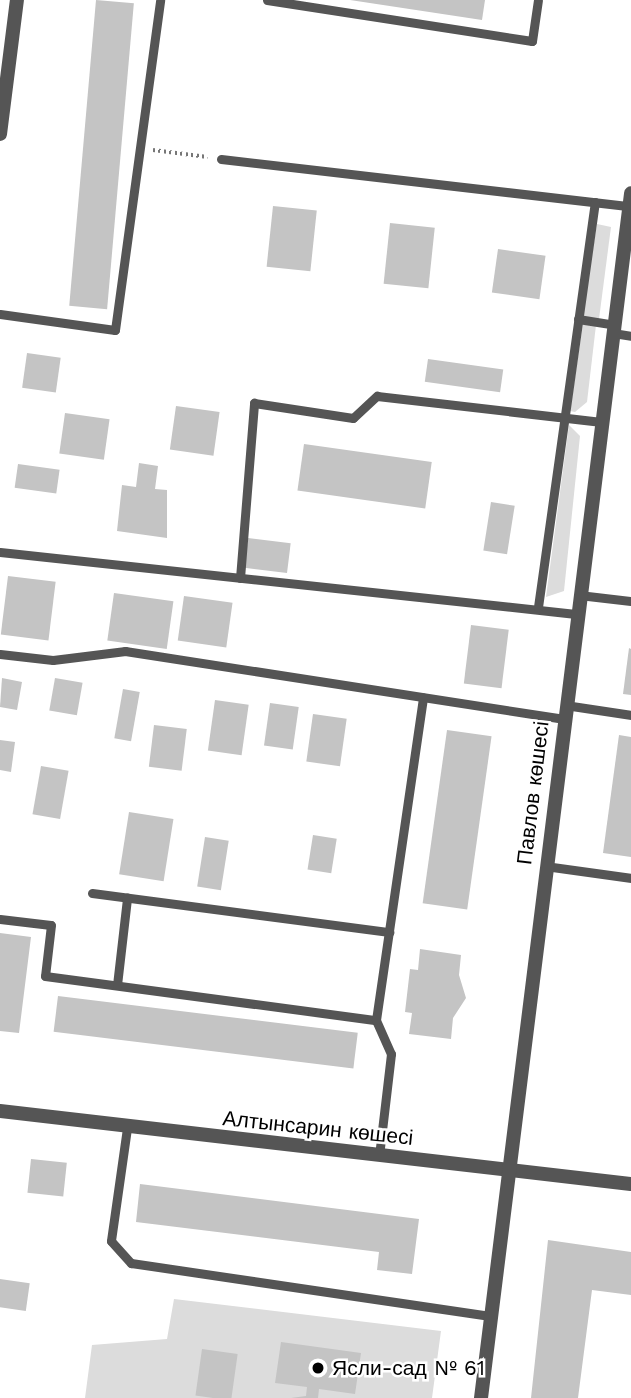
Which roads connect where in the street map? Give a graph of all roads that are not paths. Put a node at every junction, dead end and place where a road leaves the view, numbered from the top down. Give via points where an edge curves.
1 (17, 0) edge
2 (160, 0) edge
3 (267, 0) edge
4 (538, 0) edge
5 (6, 44) edge
6 (0, 134) edge
7 (221, 159) road end
8 (630, 200) edge
9 (595, 202) junction
10 (0, 314) edge
11 (578, 319) junction
12 (613, 329) junction
13 (631, 336) edge
14 (564, 416) junction
15 (602, 422) junction
16 (0, 551) edge
17 (240, 578) junction
18 (579, 595) junction
19 (631, 601) edge
20 (538, 607) junction
21 (576, 614) junction
22 (0, 653) edge
23 (423, 697) junction
24 (564, 712) junction
25 (631, 715) edge
26 (545, 866) junction
27 (631, 878) edge
28 (92, 893) dead end
29 (127, 898) junction
30 (0, 919) edge
31 (388, 932) junction
32 (117, 985) junction
33 (376, 1020) junction
34 (0, 1111) edge
35 (127, 1128) junction
36 (379, 1156) junction
37 (506, 1169) junction
38 (631, 1184) edge
39 (490, 1316) junction
40 (481, 1398) edge

1 - 5 street
2 - 10 lane via 115,330
3 - 4 lane via 532,41
5 - 6 street
7 - 9 lane
8 - 9 lane
8 - 12 street, Павлов көшесі
9 - 11 lane
11 - 12 lane
11 - 14 lane
12 - 13 lane
12 - 15 street, Павлов көшесі
14 - 15 lane
14 - 17 lane via 377,396 353,418 254,403
14 - 20 lane
15 - 18 street, Павлов көшесі
16 - 17 lane
17 - 20 lane
18 - 19 lane
18 - 21 street, Павлов көшесі
20 - 21 lane
21 - 24 street, Павлов көшесі
22 - 23 lane via 53,660 125,651
23 - 24 lane
23 - 31 lane
24 - 25 lane
24 - 26 street, Павлов көшесі
26 - 27 lane
26 - 37 street, Павлов көшесі
28 - 29 lane
29 - 31 lane
29 - 32 lane
30 - 32 lane via 51,925 46,976
31 - 33 lane
32 - 33 lane
33 - 36 lane via 391,1054
34 - 35 street, Алтынсарин көшесі
35 - 36 street, Алтынсарин көшесі
35 - 39 lane via 111,1241 131,1263
36 - 37 street, Алтынсарин көшесі
37 - 38 street, Алтынсарин көшесі
37 - 39 street, Павлов көшесі
39 - 40 street, Павлов көшесі

